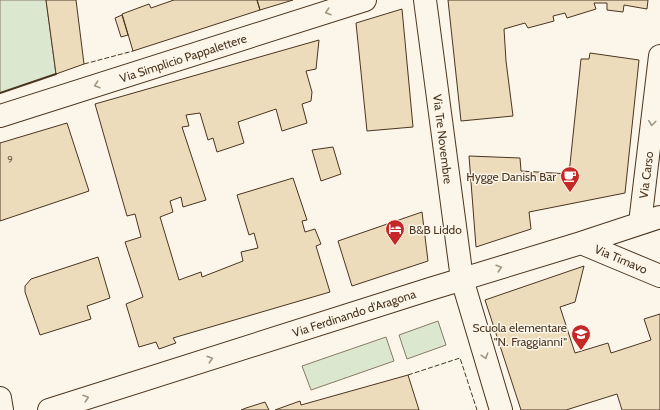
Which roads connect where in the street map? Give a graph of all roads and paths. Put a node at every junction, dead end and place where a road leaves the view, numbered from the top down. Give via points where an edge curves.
1 (365, 0) edge
2 (425, 0) edge
3 (660, 56) edge
4 (0, 116) edge
5 (660, 217) edge
6 (640, 223) junction
7 (581, 243) junction
8 (660, 276) edge
9 (462, 279) junction
10 (0, 398) edge
11 (2, 410) edge
12 (49, 410) edge
13 (501, 410) edge

1 -> 4 street, Via Simplicio Pappalettere
2 - 9 street, Via Tre Novembre
3 -> 6 street, Via Carso
5 - 6 street, Via Ferdinando d'Aragona
6 - 7 street, Via Ferdinando d'Aragona
7 - 8 street, Via Timavo
9 -> 7 street, Via Ferdinando d'Aragona
12 -> 9 street, Via Ferdinando d'Aragona
9 -> 13 street, Via Tre Novembre
10 - 11 street

